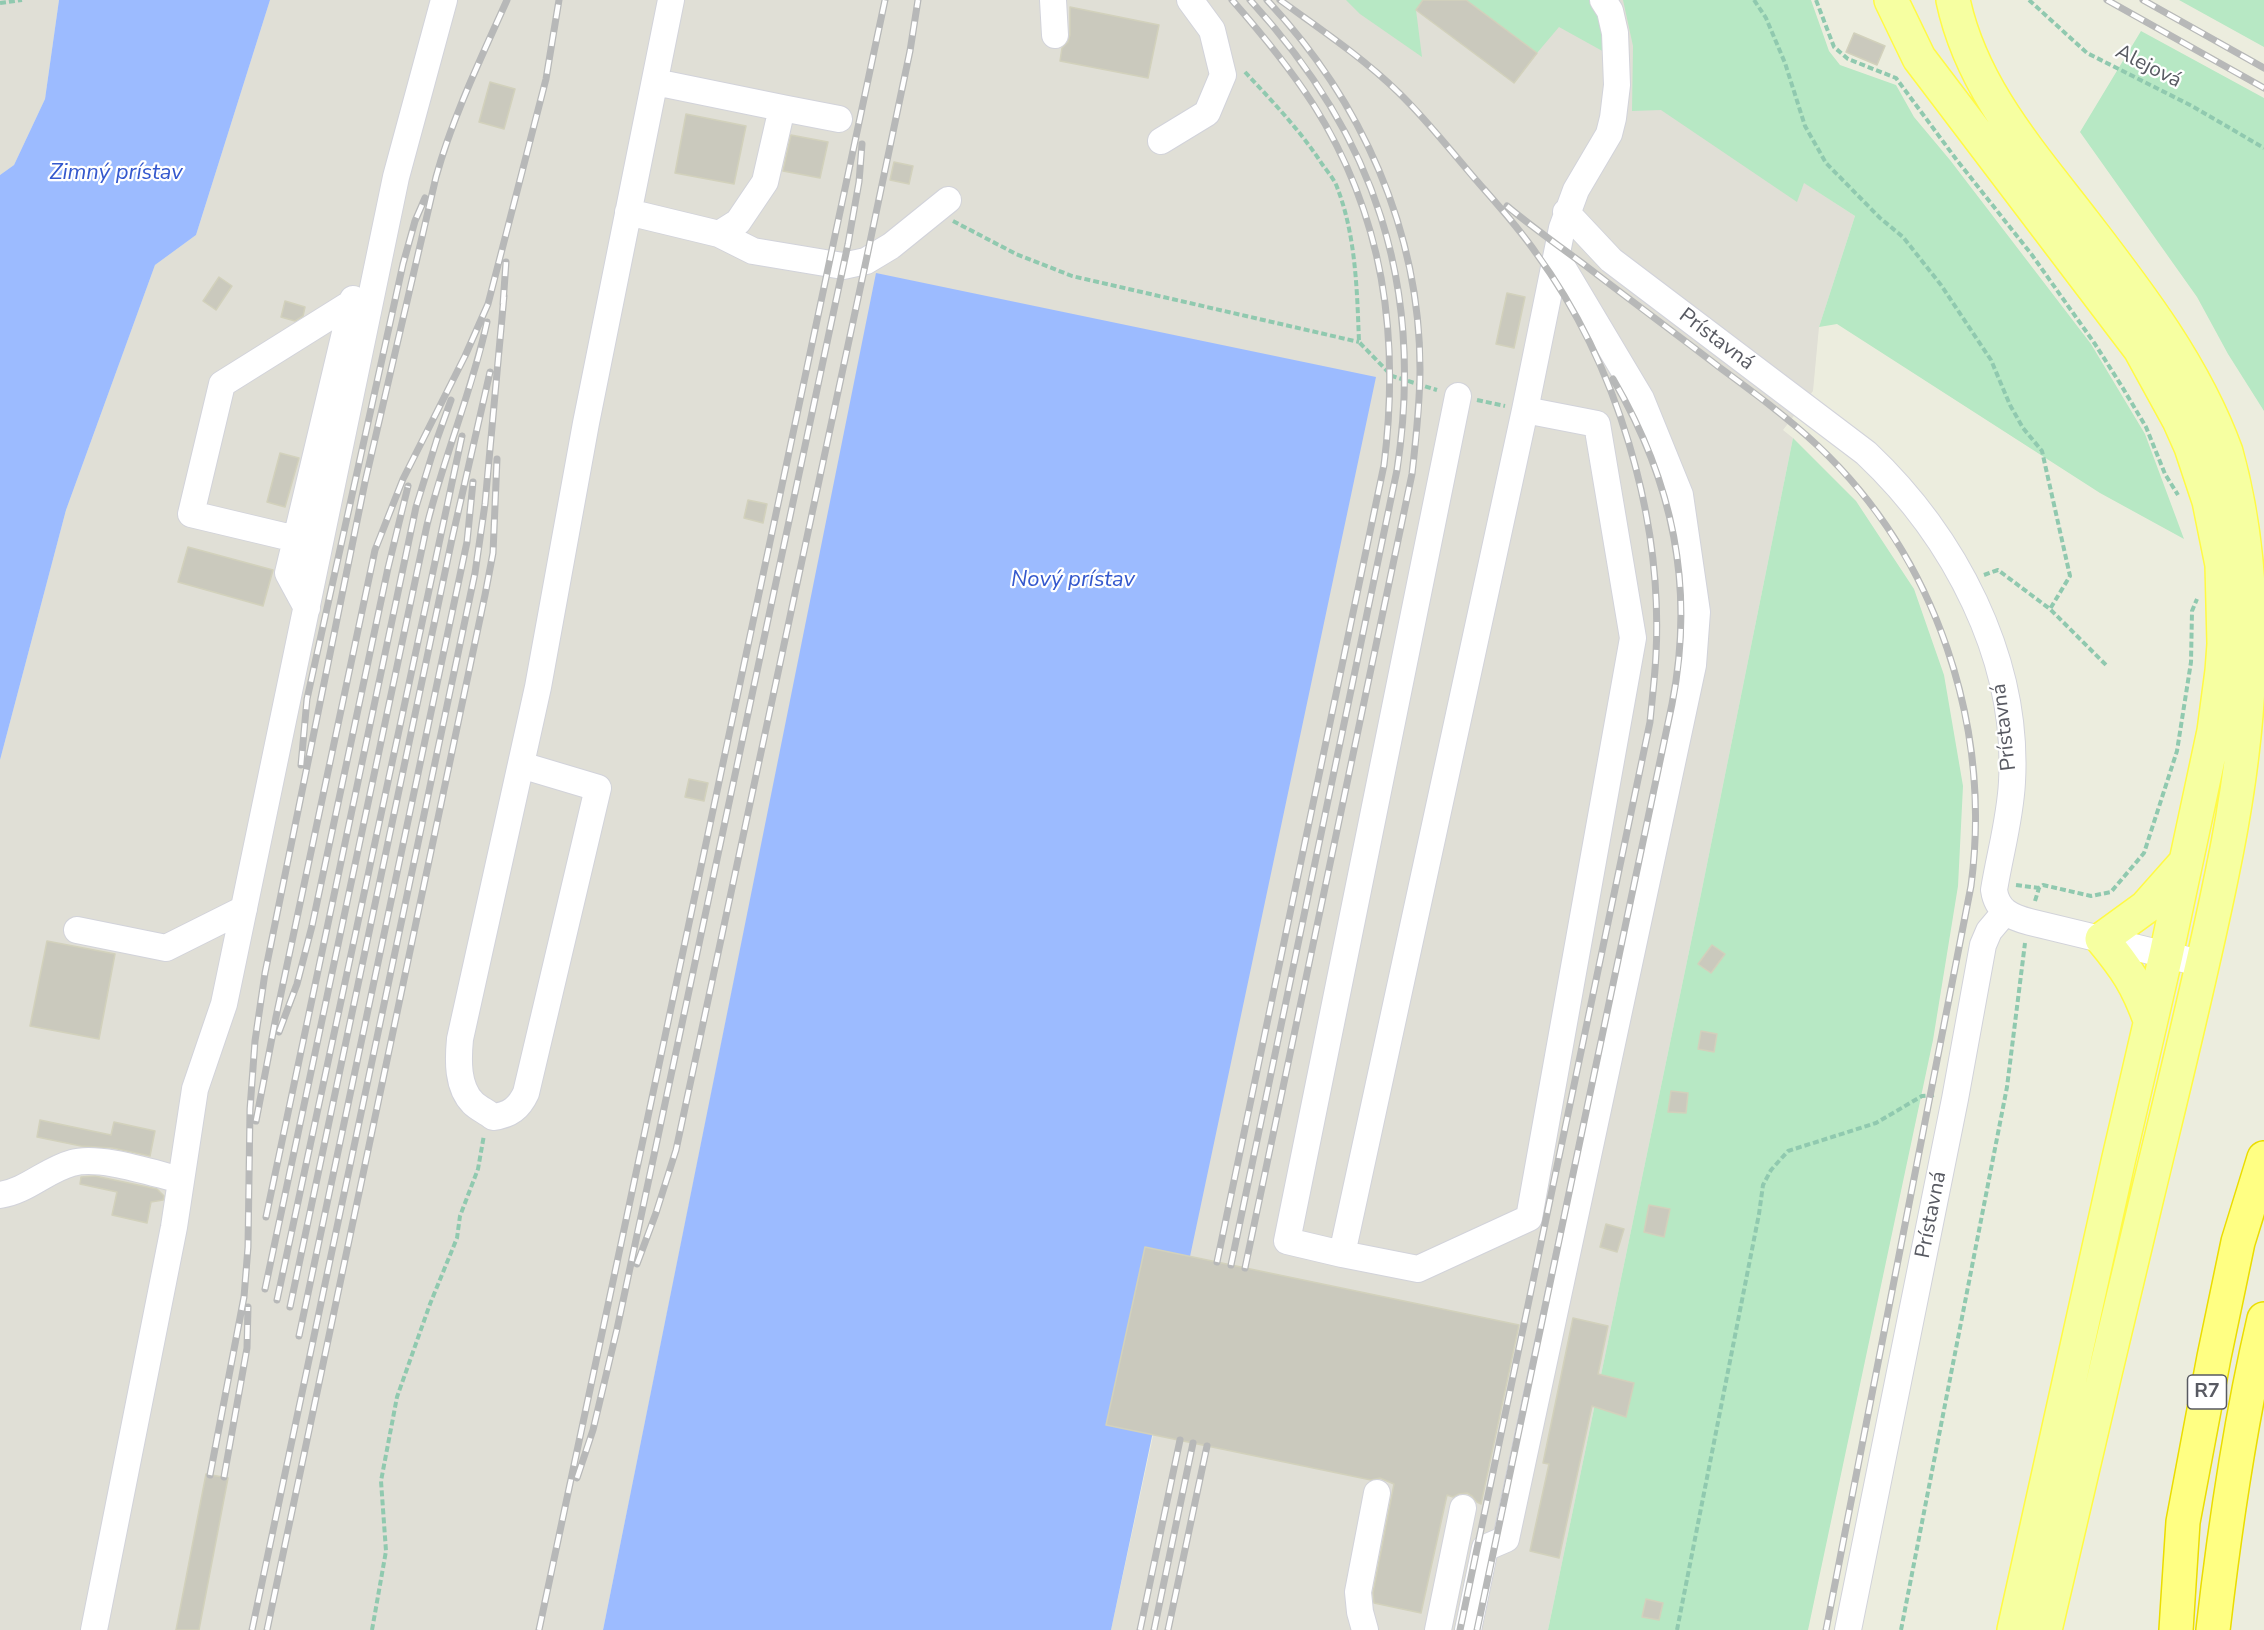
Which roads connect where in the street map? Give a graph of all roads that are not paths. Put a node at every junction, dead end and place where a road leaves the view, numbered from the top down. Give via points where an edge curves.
1 (444, 0) edge
2 (671, 0) edge
3 (1053, 0) edge
4 (1190, 0) edge
5 (1604, 0) edge
6 (1890, 0) edge
7 (1953, 0) edge
8 (1055, 35) dead end
9 (655, 82) junction
10 (782, 108) junction
11 (839, 119) dead end
12 (1161, 141) dead end
13 (396, 177) junction
14 (941, 206) road end
15 (628, 212) junction
16 (1566, 212) junction
17 (719, 234) junction
18 (1557, 258) junction
19 (353, 302) junction
20 (1458, 396) road end
21 (1525, 410) junction
22 (296, 539) junction
23 (306, 608) junction
24 (520, 765) junction
25 (2185, 863) junction
26 (244, 909) junction
27 (2004, 912) junction
28 (77, 930) dead end
29 (2102, 939) junction
30 (2166, 955) junction
31 (2204, 964) junction
32 (2150, 1020) junction
33 (2264, 1158) edge
34 (181, 1180) junction
35 (0, 1195) edge
36 (1342, 1254) junction
37 (2264, 1319) edge
38 (1377, 1493) dead end
39 (1462, 1508) dead end
40 (94, 1630) edge
41 (1365, 1630) edge
42 (1438, 1630) edge
43 (1468, 1630) edge
44 (1848, 1630) edge
45 (2014, 1630) edge
46 (2045, 1630) edge
47 (2176, 1630) edge
48 (2213, 1630) edge

1 - 13 street
2 - 9 street
3 - 8 street
4 - 12 street via 1212,30 1223,75 1207,113
5 - 16 street via 1615,33 1617,93 1613,118 1609,134
6 - 25 main road via 1919,58 2139,349 2173,407 2202,480 2222,565 2224,644 2214,731
7 - 31 main road via 1959,28 1981,79 2013,131 2175,348 2208,408 2235,477 2253,569 2255,660 2240,789
9 - 10 street
9 - 15 street
10 - 11 street
10 - 17 street via 765,182 738,222
13 - 19 street via 368,239
13 - 23 street
14 - 17 street via 891,246 866,261 843,266 753,252
15 - 17 street
15 - 24 street
16 - 18 street
16 - 27 street, Prístavná via 1611,260 1866,453 1914,503 1964,581 1991,646 2011,737 2012,781 2006,837 1994,890
18 - 21 street
18 - 43 street via 1641,399 1680,495 1697,612 1693,665 1506,1539 1485,1548
19 - 22 street
19 - 22 street via 222,384 191,514
20 - 36 street via 1287,1241
21 - 36 street
21 - 36 street via 1597,424 1633,638 1529,1218 1418,1269
22 - 23 street via 288,573
23 - 26 street
24 - 24 street via 598,788 526,1093 520,1106 493,1117 473,1103 463,1086 458,1062
25 - 29 main road via 2146,907
25 - 30 main road
26 - 28 street via 166,948
26 - 34 street via 224,1004 195,1089
27 - 29 street
27 - 44 street, Prístavná via 1983,945
29 - 30 street
29 - 32 main road via 2136,984
30 - 31 street
30 - 32 main road
31 - 46 main road
32 - 45 main road
33 - 47 highway, R7 via 2238,1242 2207,1393 2183,1522
34 - 35 street via 92,1160 71,1163 14,1193
34 - 40 street
37 - 48 highway, R7 via 2225,1525
38 - 41 street via 1359,1592
39 - 42 street

